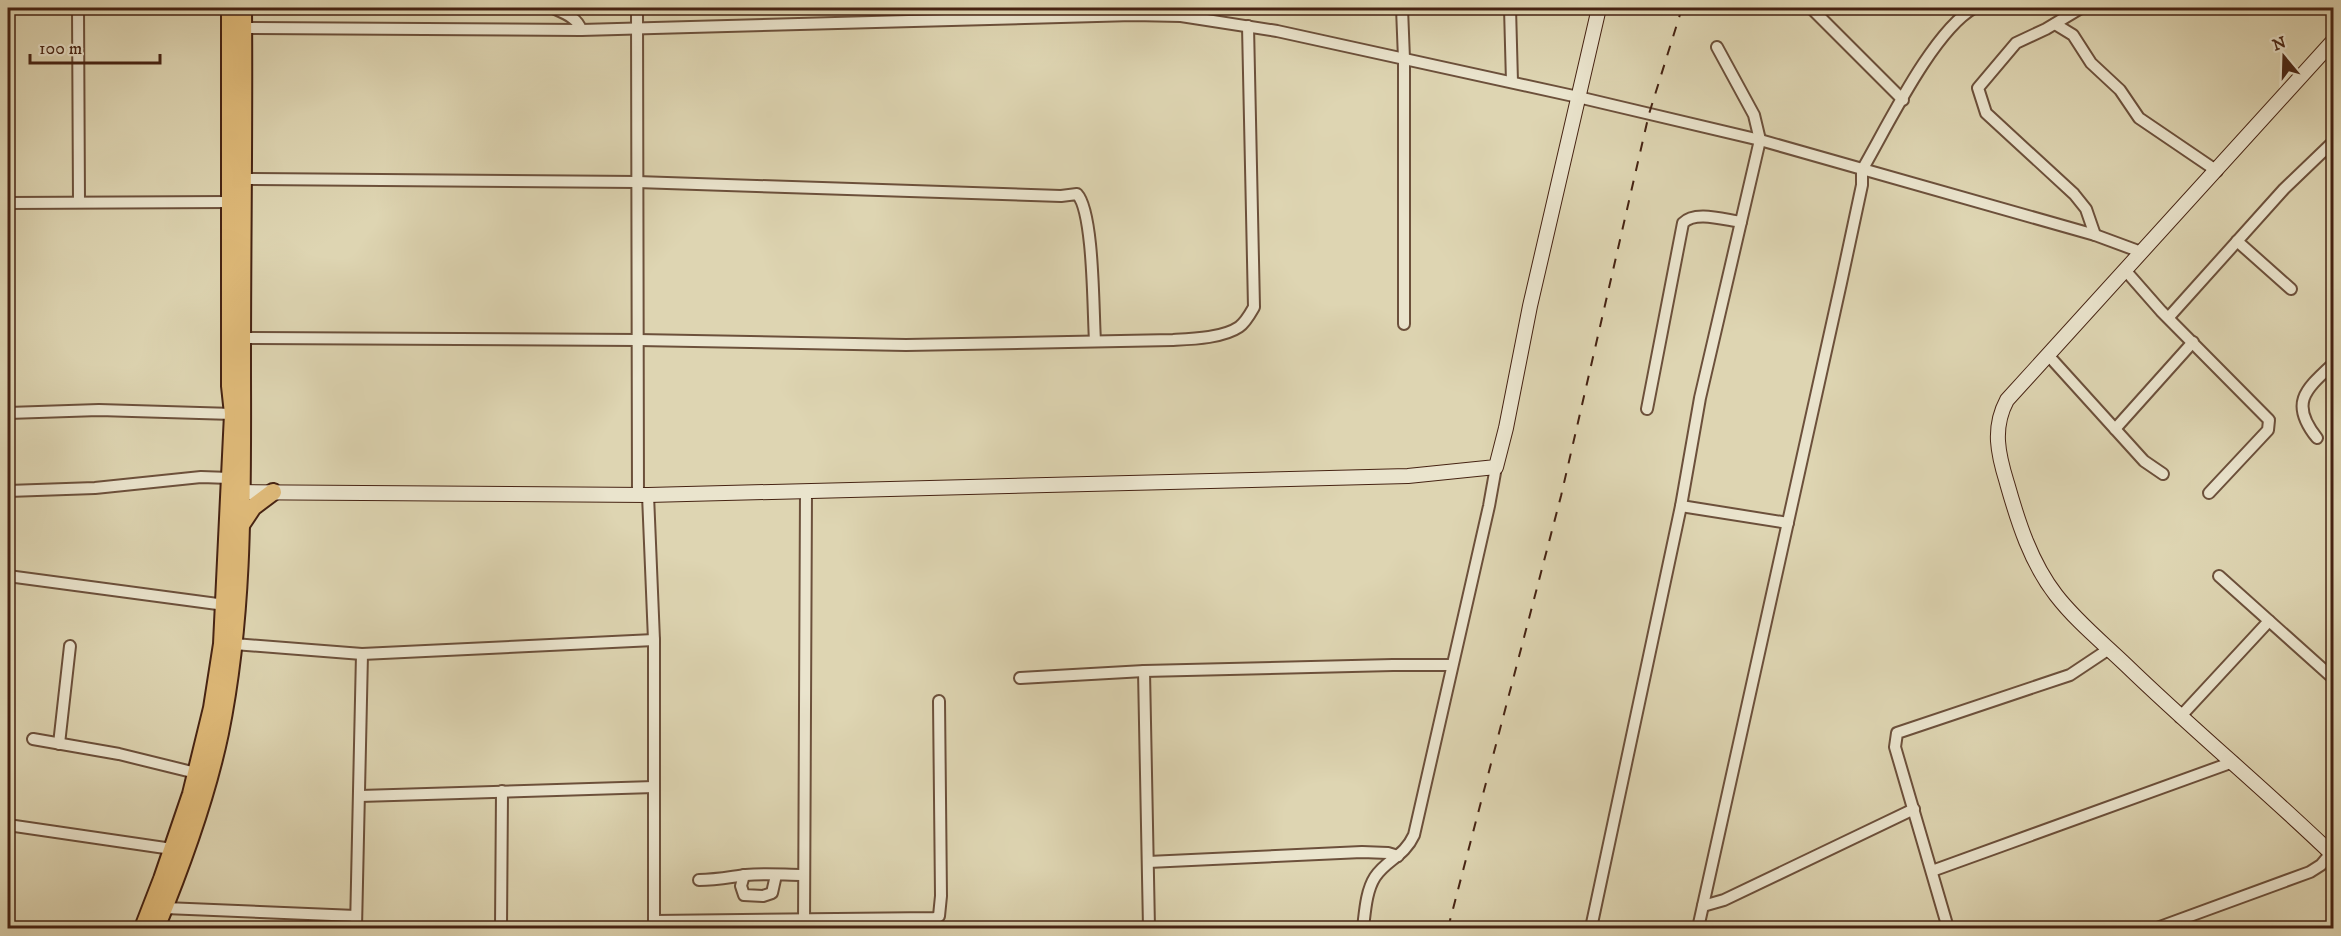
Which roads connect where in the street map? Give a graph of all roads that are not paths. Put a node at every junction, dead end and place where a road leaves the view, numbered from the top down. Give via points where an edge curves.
1 (78, 8) edge
2 (230, 8) edge
3 (243, 8) edge
4 (553, 8) edge
5 (637, 8) edge
6 (1402, 8) edge
7 (1510, 8) edge
8 (1599, 8) edge
9 (1811, 8) edge
10 (1974, 8) edge
11 (2081, 8) edge
12 (1958, 11) edge
13 (1076, 12) edge
14 (2055, 24) junction
15 (1248, 26) junction
16 (237, 27) junction
17 (638, 29) junction
18 (582, 30) junction
19 (2334, 40) edge
20 (1718, 46) dead end
21 (1404, 59) junction
22 (1512, 82) junction
23 (1578, 98) junction
24 (1903, 100) junction
25 (1760, 140) junction
26 (2334, 141) edge
27 (1862, 170) junction
28 (2217, 171) junction
29 (243, 179) junction
30 (637, 182) junction
31 (79, 202) junction
32 (230, 202) junction
33 (8, 203) edge
34 (1741, 222) junction
35 (2096, 235) junction
36 (2237, 241) junction
37 (2141, 252) junction
38 (2125, 270) junction
39 (2291, 289) dead end
40 (2169, 317) junction
41 (1404, 324) dead end
42 (242, 338) junction
43 (638, 340) junction
44 (1095, 341) junction
45 (2193, 342) junction
46 (2048, 355) junction
47 (2334, 363) edge
48 (1647, 409) dead end
49 (8, 413) edge
50 (233, 414) junction
51 (2115, 429) junction
52 (2317, 438) dead end
53 (1496, 467) junction
54 (2163, 474) dead end
55 (234, 487) junction
56 (8, 491) edge
57 (273, 492) junction
58 (806, 492) junction
59 (2209, 493) dead end
60 (643, 495) junction
61 (1681, 506) junction
62 (1788, 523) junction
63 (240, 526) junction
64 (8, 576) edge
65 (2218, 576) dead end
66 (225, 604) junction
67 (2269, 621) junction
68 (654, 640) junction
69 (234, 644) junction
70 (70, 646) dead end
71 (2109, 649) junction
72 (362, 654) junction
73 (1452, 665) junction
74 (1144, 671) junction
75 (1020, 678) dead end
76 (2334, 679) edge
77 (939, 701) dead end
78 (2180, 717) junction
79 (33, 739) dead end
80 (59, 744) junction
81 (2233, 762) junction
82 (196, 773) junction
83 (654, 788) junction
84 (502, 791) junction
85 (360, 796) junction
86 (1914, 809) junction
87 (8, 825) edge
88 (172, 849) junction
89 (2332, 854) edge
90 (1398, 856) junction
91 (1148, 861) junction
92 (1932, 871) junction
93 (744, 875) junction
94 (776, 875) junction
95 (804, 875) junction
96 (699, 880) dead end
97 (1703, 906) junction
98 (165, 908) junction
99 (356, 916) junction
100 (939, 916) junction
101 (803, 924) edge
102 (654, 925) edge
103 (143, 928) edge
104 (156, 928) edge
105 (356, 928) edge
106 (501, 928) edge
107 (942, 928) edge
108 (1149, 928) edge
109 (1363, 928) edge
110 (1591, 928) edge
111 (1698, 928) edge
112 (1948, 928) edge
113 (2157, 928) edge

1 - 31 street
2 - 16 main road
3 - 16 main road
4 - 18 street via 573,18
5 - 17 street
6 - 21 street
7 - 22 street
8 - 23 street
9 - 24 street
10 - 12 street
11 - 14 street
12 - 24 street
13 - 15 street via 1181,16
13 - 17 street
14 - 28 street via 2073,35 2091,63 2120,90 2139,118
14 - 35 street via 2016,43 1978,88 1986,113 2074,194 2086,208
15 - 21 street
15 - 44 street via 1254,307 1239,327 1202,338
16 - 18 street
16 - 29 main road
16 - 32 main road
17 - 18 street
17 - 30 street
19 - 28 street
20 - 25 street via 1754,114
21 - 22 street
21 - 41 street
22 - 23 street
23 - 25 street
23 - 53 street
24 - 27 street
25 - 27 street
25 - 34 street
26 - 36 street
27 - 35 street
27 - 62 street via 1862,186
28 - 37 street
29 - 30 street
29 - 42 main road
30 - 43 street
30 - 44 street via 1077,194 1085,209 1088,229
31 - 32 street
31 - 33 street
32 - 50 main road
34 - 48 street via 1702,217 1683,223
34 - 61 street via 1700,398
35 - 37 street
36 - 39 street
36 - 40 street
37 - 38 street
38 - 40 street
38 - 46 street
40 - 45 street
42 - 43 street
42 - 55 main road
43 - 44 street via 906,345
43 - 60 street
45 - 51 street
45 - 59 street via 2267,415 2270,424 2253,448
46 - 51 street
46 - 71 street via 2007,400 2000,413 1997,446 2035,562 2055,595
47 - 52 street via 2301,403 2304,419
49 - 50 street via 99,410
50 - 55 main road
51 - 54 street via 2144,461
53 - 58 street via 1408,476
53 - 73 street
55 - 56 street via 201,477 86,489
55 - 57 street
55 - 63 main road
55 - 66 main road
57 - 60 street
57 - 63 main road via 252,507
58 - 60 street
58 - 95 street
60 - 68 street
61 - 62 street
61 - 110 street
62 - 97 street
63 - 69 main road
64 - 66 street
65 - 67 street
66 - 82 main road via 212,708
67 - 76 street
67 - 78 street
68 - 72 street
68 - 83 street
69 - 72 street
69 - 98 main road via 217,745 190,841
70 - 80 street
71 - 78 street
71 - 86 street via 2070,675 1897,733 1895,747
72 - 85 street
73 - 74 street
73 - 90 street via 1414,835
74 - 75 street
74 - 91 street
77 - 100 street
78 - 81 street
79 - 80 street
80 - 82 street
81 - 89 street
81 - 92 street
82 - 88 main road
83 - 84 street
83 - 102 street
84 - 85 street
84 - 106 street
85 - 99 street
86 - 92 street
86 - 97 street via 1724,900
87 - 88 street
88 - 103 main road
89 - 113 street via 2310,872
90 - 91 street via 1362,852
90 - 109 street via 1376,876
91 - 108 street
92 - 112 street
93 - 94 street
93 - 94 street via 744,895 763,896 772,893
93 - 96 street
94 - 95 street
95 - 101 street
97 - 111 street
98 - 99 street
98 - 104 main road
99 - 105 street
100 - 101 street
100 - 107 street
101 - 102 street

